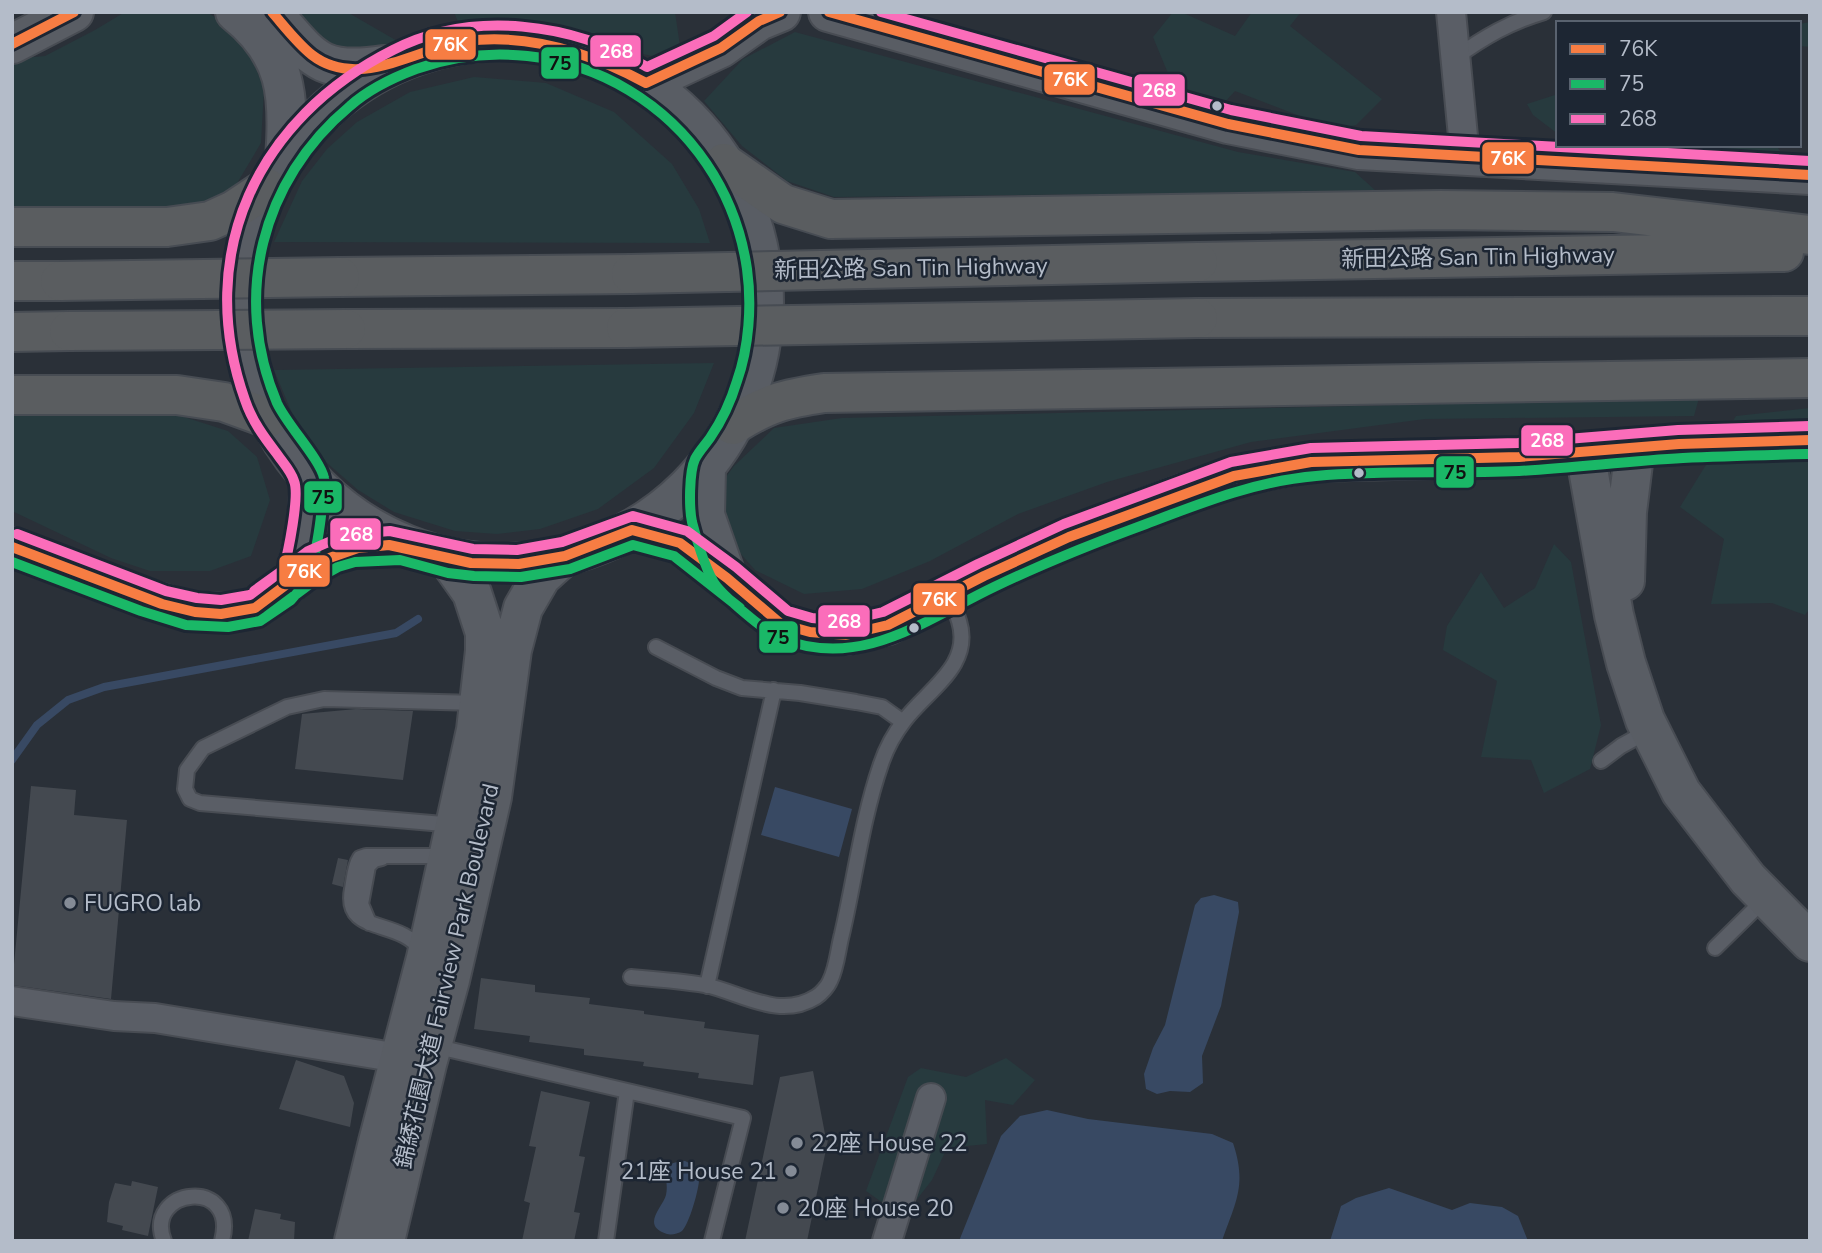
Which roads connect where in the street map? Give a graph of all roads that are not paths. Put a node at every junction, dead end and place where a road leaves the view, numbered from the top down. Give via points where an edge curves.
1 (234, 12) edge
2 (272, 12) edge
3 (781, 12) edge
4 (828, 12) edge
5 (1451, 12) edge
6 (1544, 12) edge
7 (76, 14) edge
8 (13, 42) edge
9 (721, 48) junction
10 (1454, 59) junction
11 (389, 64) junction
12 (646, 83) junction
13 (687, 116) junction
14 (1465, 157) junction
15 (724, 163) junction
16 (276, 173) junction
17 (1810, 175) edge
18 (12, 228) edge
19 (1810, 235) edge
20 (1810, 252) edge
21 (12, 281) edge
22 (1810, 316) edge
23 (12, 332) edge
24 (1810, 377) edge
25 (12, 395) edge
26 (268, 418) junction
27 (733, 425) junction
28 (1810, 440) edge
29 (1635, 447) junction
30 (1585, 452) junction
31 (706, 467) junction
32 (310, 479) junction
33 (632, 530) junction
34 (12, 547) edge
35 (409, 547) junction
36 (562, 558) junction
37 (448, 559) junction
38 (296, 575) junction
39 (727, 578) junction
40 (947, 596) junction
41 (656, 647) dead end
42 (774, 690) junction
43 (480, 703) junction
44 (1645, 718) junction
45 (903, 722) junction
46 (1601, 761) dead end
47 (454, 836) junction
48 (1766, 898) junction
49 (1810, 942) edge
50 (1715, 948) dead end
51 (426, 958) junction
52 (631, 976) dead end
53 (707, 986) junction
54 (12, 1001) edge
55 (416, 1051) junction
56 (627, 1091) junction
57 (931, 1098) dead end
58 (164, 1241) edge
59 (222, 1241) edge
60 (354, 1241) edge
61 (385, 1241) edge
62 (606, 1241) edge
63 (712, 1241) edge
64 (887, 1241) edge

1 - 16 street via 261,36 285,83 288,127
2 - 11 street via 307,52 328,65 358,69
3 - 9 street
4 - 14 street via 1228,124 1359,150
5 - 10 street
6 - 10 lane via 1514,21
7 - 8 street
9 - 12 street
9 - 13 street
10 - 14 street
11 - 12 street via 440,46 523,40 573,49
11 - 16 street via 325,109
12 - 13 street
13 - 15 street
14 - 17 street
15 - 19 highway via 783,204 831,219 1441,210 1614,212
15 - 27 street via 750,217 762,271 762,338 750,388
16 - 18 highway via 234,210 210,221 167,227
16 - 26 street via 247,243 240,299 249,369
20 - 21 highway, 新田公路 San Tin Highway, bridge via 631,275
22 - 23 highway, bridge
24 - 27 highway via 824,393 784,399
25 - 26 highway via 177,395 224,402
26 - 32 street
27 - 31 street
28 - 29 street
29 - 30 street
29 - 44 street via 1624,589
30 - 40 street via 1311,462 1234,476 1069,537
30 - 44 street via 1614,615
31 - 33 street via 672,503
31 - 39 street via 705,515
32 - 35 street via 345,511
32 - 38 street via 307,525
33 - 36 street
33 - 39 street via 680,543
34 - 38 street via 187,611 227,613 255,608
35 - 37 street
35 - 38 street via 345,550
36 - 37 street via 495,565
36 - 55 street, 錦綉花園大道 Fairview Park Boulevard via 541,577 523,608 512,650 492,797 450,980
37 - 43 street, 錦綉花園大道 Fairview Park Boulevard via 472,593 485,633
39 - 40 street via 781,624 846,635 888,625
40 - 45 lane via 961,627 959,657
41 - 42 lane via 742,688
42 - 45 lane via 882,707
42 - 53 lane
43 - 47 street, 錦綉花園大道 Fairview Park Boulevard
43 - 47 lane via 324,699 286,707 203,748 187,770 185,789 190,799 200,803
44 - 46 lane
44 - 48 street via 1681,792
45 - 53 lane via 882,761 869,803 830,981 819,995 798,1006 776,1006
47 - 51 street, 錦綉花園大道 Fairview Park Boulevard
47 - 51 lane via 444,852 433,856 360,858 356,867 350,905 353,913 369,923 400,931
48 - 49 street
48 - 50 lane
51 - 55 street, 錦綉花園大道 Fairview Park Boulevard
52 - 53 lane
54 - 55 street
55 - 56 lane
55 - 60 street, 錦綉花園大道 Fairview Park Boulevard
55 - 61 street, 錦綉花園大道 Fairview Park Boulevard
56 - 62 lane
56 - 63 lane via 743,1118
57 - 64 street
58 - 59 lane via 161,1219 171,1204 187,1195 205,1197 220,1209 226,1226

